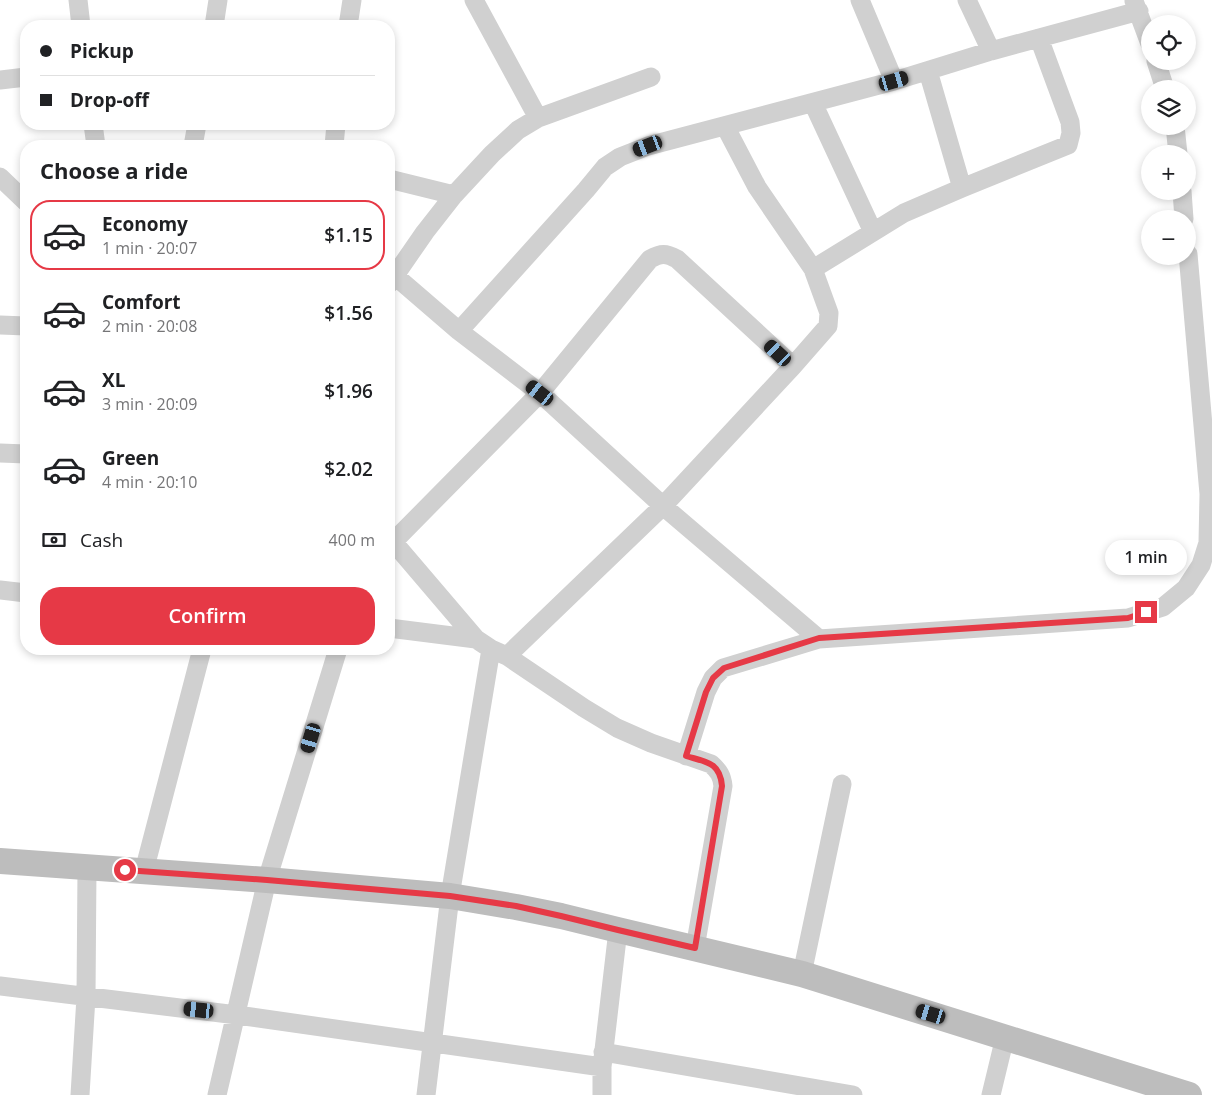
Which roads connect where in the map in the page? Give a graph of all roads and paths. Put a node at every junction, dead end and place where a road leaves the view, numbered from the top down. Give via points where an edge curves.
1 (78, 0) edge
2 (218, 0) edge
3 (474, 0) edge
4 (860, 0) edge
5 (967, 0) edge
6 (356, 2) edge
7 (1136, 6) edge
8 (80, 20) edge
9 (215, 20) edge
10 (350, 20) edge
11 (1141, 20) edge
12 (1039, 38) junction
13 (990, 51) junction
14 (928, 71) junction
15 (651, 77) dead end
16 (20, 78) edge
17 (0, 80) edge
18 (894, 81) junction
19 (813, 103) junction
20 (538, 118) junction
21 (725, 126) junction
22 (0, 177) edge
23 (395, 180) edge
24 (962, 188) junction
25 (454, 195) junction
26 (20, 196) edge
27 (873, 232) junction
28 (1189, 265) edge
29 (813, 268) junction
30 (395, 276) edge
31 (395, 282) edge
32 (0, 325) edge
33 (20, 326) edge
34 (460, 331) junction
35 (793, 366) junction
36 (540, 393) junction
37 (0, 453) edge
38 (20, 454) edge
39 (663, 506) junction
40 (395, 535) edge
41 (395, 543) edge
42 (0, 590) edge
43 (20, 592) edge
44 (395, 629) edge
45 (819, 638) junction
46 (491, 648) junction
47 (200, 655) edge
48 (336, 655) edge
49 (686, 756) junction
50 (842, 784) dead end
51 (0, 861) edge
52 (87, 868) junction
53 (144, 871) junction
54 (267, 880) junction
55 (450, 896) junction
56 (618, 930) junction
57 (695, 948) junction
58 (802, 974) junction
59 (0, 986) edge
60 (86, 997) junction
61 (236, 1014) junction
62 (1005, 1037) junction
63 (432, 1042) junction
64 (603, 1059) junction
65 (80, 1095) edge
66 (217, 1095) edge
67 (426, 1095) edge
68 (602, 1095) edge
69 (852, 1095) edge
70 (991, 1095) edge
71 (1188, 1095) edge

1 - 8 street
2 - 9 street
3 - 20 street
4 - 18 street
5 - 13 street
6 - 10 street
7 - 11 street
7 - 12 street
12 - 13 street
12 - 24 street via 1070,122 1068,145
13 - 14 street
14 - 18 street
14 - 24 street
15 - 20 street
16 - 17 street
18 - 19 street
19 - 21 street
19 - 27 street
20 - 25 street via 518,130
21 - 29 street via 757,187
21 - 34 street via 648,146 605,167
22 - 26 street
23 - 25 street
24 - 27 street via 904,213
25 - 30 street
27 - 29 street
28 - 45 street via 1209,494 1208,543 1201,565 1186,588 1163,607 1128,618
29 - 35 street via 829,313 828,326
31 - 34 street
32 - 33 street
34 - 36 street
35 - 36 street via 677,259 668,254 658,255 650,259
35 - 39 street
36 - 39 street
36 - 40 street
37 - 38 street
39 - 45 street
39 - 46 street
41 - 46 street
42 - 43 street
44 - 46 street
45 - 49 street via 724,668 713,678 706,692
46 - 49 street via 617,728
46 - 55 street
47 - 53 street
48 - 54 street
49 - 57 street via 711,764 722,777
50 - 58 street
51 - 52 street
52 - 53 street
52 - 60 street
53 - 54 street
54 - 55 street
54 - 61 street
55 - 56 street via 516,906
55 - 63 street
56 - 57 street
56 - 64 street
57 - 58 street
58 - 62 street
59 - 60 street
60 - 61 street
60 - 65 street
61 - 63 street
61 - 66 street
62 - 70 street
62 - 71 street
63 - 64 street
63 - 67 street
64 - 68 street
64 - 69 street

